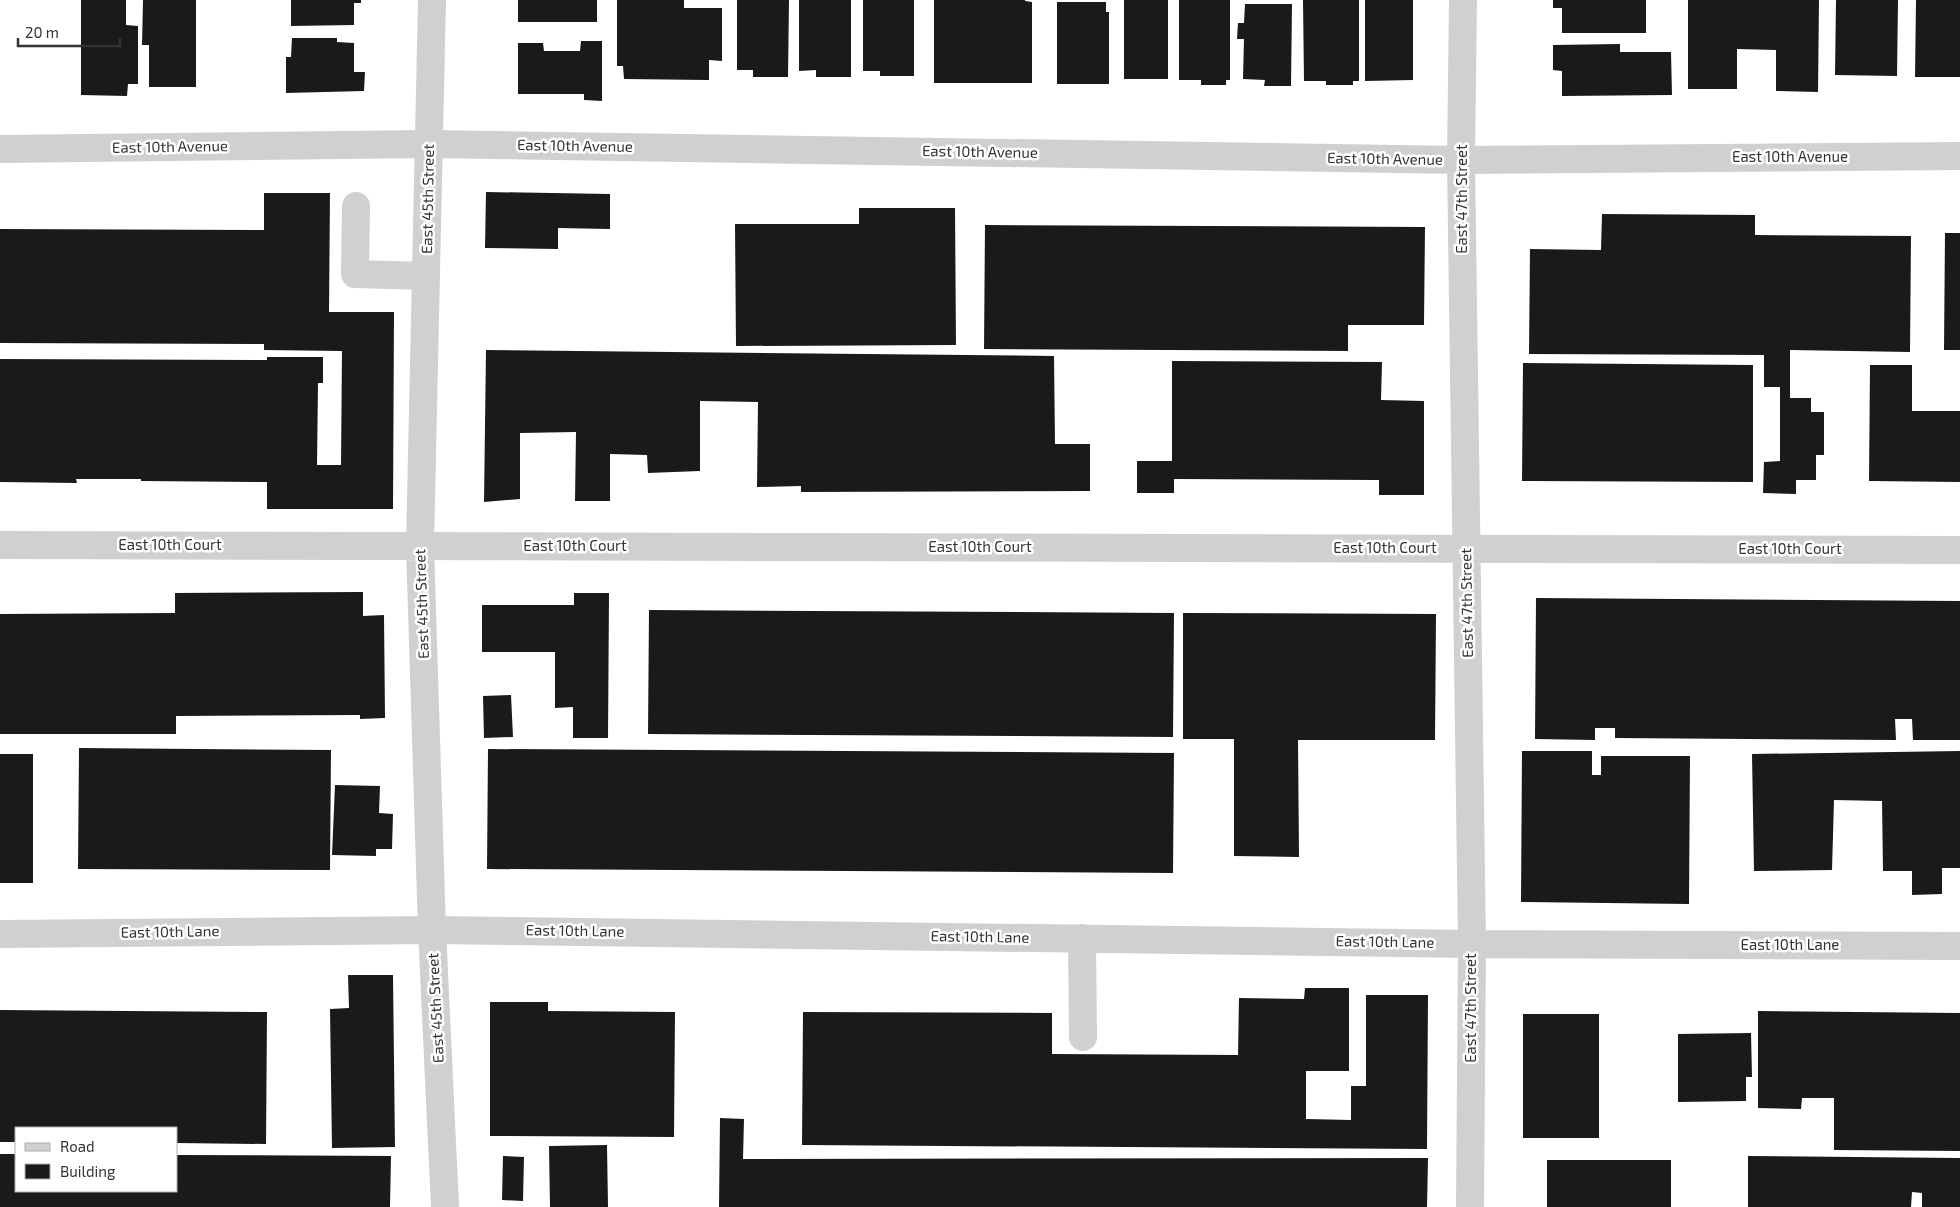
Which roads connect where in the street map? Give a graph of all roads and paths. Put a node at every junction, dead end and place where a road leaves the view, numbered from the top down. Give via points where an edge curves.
1 (432, 0) edge
2 (1463, 0) edge
3 (429, 144) junction
4 (0, 149) edge
5 (1960, 156) edge
6 (1461, 160) junction
7 (356, 206) dead end
8 (426, 276) junction
9 (0, 545) edge
10 (420, 546) junction
11 (1466, 548) junction
12 (1960, 550) edge
13 (432, 930) junction
14 (0, 934) edge
15 (1082, 938) junction
16 (1472, 944) junction
17 (1960, 946) edge
18 (1083, 1037) dead end
19 (445, 1207) edge
20 (1470, 1207) edge

1 - 3 street, East 45th Street
2 - 6 street, East 47th Street
3 - 4 street, East 10th Avenue
3 - 6 street, East 10th Avenue
3 - 8 street, East 45th Street
5 - 6 street, East 10th Avenue
6 - 11 street, East 47th Street
7 - 8 street via 355,274
8 - 10 street, East 45th Street
9 - 10 street, East 10th Court
10 - 11 street, East 10th Court
10 - 13 street, East 45th Street
11 - 12 street, East 10th Court
11 - 16 street, East 47th Street
13 - 14 street, East 10th Lane
13 - 15 street, East 10th Lane
13 - 19 street, East 45th Street
15 - 16 street, East 10th Lane
15 - 18 street
16 - 17 street, East 10th Lane
16 - 20 street, East 47th Street

